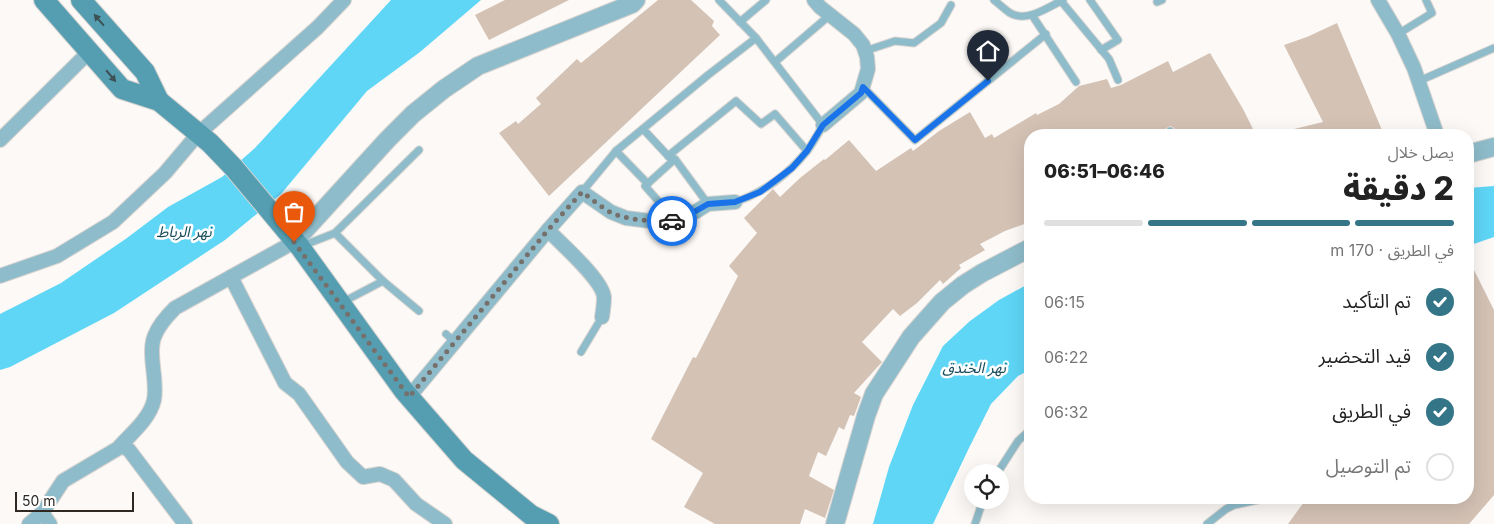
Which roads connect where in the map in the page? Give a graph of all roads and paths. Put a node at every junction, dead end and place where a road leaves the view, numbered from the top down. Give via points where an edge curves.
1 (44, 0) edge
2 (81, 0) edge
3 (344, 0) edge
4 (636, 0) edge
5 (719, 0) edge
6 (766, 0) edge
7 (814, 0) edge
8 (994, 0) edge
9 (1062, 0) edge
10 (1090, 0) edge
11 (1378, 0) edge
12 (1426, 0) edge
13 (951, 5) dead end
14 (830, 15) junction
15 (1032, 15) junction
16 (740, 22) junction
17 (1046, 34) junction
18 (1398, 34) junction
19 (756, 38) junction
20 (1494, 48) edge
21 (1101, 50) junction
22 (90, 51) junction
23 (865, 51) junction
24 (775, 62) junction
25 (1118, 80) dead end
26 (1419, 81) junction
27 (1076, 82) dead end
28 (863, 87) junction
29 (159, 101) junction
30 (823, 125) junction
31 (644, 129) junction
32 (1434, 129) edge
33 (204, 139) junction
34 (0, 140) edge
35 (1494, 147) edge
36 (419, 150) dead end
37 (616, 151) junction
38 (807, 151) junction
39 (1474, 152) edge
40 (670, 158) junction
41 (648, 184) junction
42 (582, 192) junction
43 (735, 202) joint
44 (708, 204) junction
45 (676, 220) junction
46 (548, 230) junction
47 (335, 233) junction
48 (293, 241) junction
49 (1024, 251) edge
50 (0, 276) edge
51 (231, 277) junction
52 (383, 280) junction
53 (341, 304) junction
54 (419, 311) dead end
55 (602, 317) joint
56 (580, 352) dead end
57 (409, 397) junction
58 (1024, 436) edge
59 (120, 446) junction
60 (1003, 464) edge
61 (1239, 504) edge
62 (980, 509) edge
63 (46, 518) edge
64 (29, 524) edge
65 (185, 524) edge
66 (445, 524) edge
67 (549, 524) edge
68 (835, 524) edge
69 (975, 524) edge
70 (1207, 524) edge

1 - 22 main road
29 -> 2 main road via 145,72
3 - 33 street
4 - 48 street via 478,66 444,89 394,132
5 - 16 lane
6 - 16 lane
7 - 14 street
8 - 15 lane via 1012,14
9 - 15 lane
9 - 21 lane
10 - 21 lane via 1118,40
11 - 18 street
12 - 18 lane via 1432,13
13 - 23 lane via 941,23 914,43 895,41
14 - 23 street via 854,34
14 - 24 lane
15 - 17 lane
16 - 19 lane
17 - 27 lane
17 - 28 lane via 915,140
18 - 26 street
19 - 24 lane
19 - 31 lane
20 - 26 lane
21 - 25 lane via 1109,59
22 -> 29 main road via 122,89
22 - 34 street
23 - 28 street via 868,69
24 - 30 lane
26 - 32 street
28 - 30 street via 861,93
29 - 33 main road
30 - 38 lane
31 - 37 lane
31 - 40 lane
33 - 48 main road via 234,168
33 - 50 street via 113,222 57,256
35 - 39 street
36 - 47 lane
37 - 41 lane
37 - 42 lane
38 - 40 lane via 775,114 761,124 736,101
38 - 43 lane via 792,168 760,192
40 - 41 lane
40 - 44 lane via 675,159
41 - 45 lane via 646,186
42 - 45 street via 626,218
42 - 46 street
43 - 44 street
44 - 45 street
46 - 55 street via 597,281 604,297
46 - 57 street via 450,338
47 - 48 lane
47 - 52 lane
48 - 51 street
48 - 53 main road
49 - 68 street via 963,285 942,302 911,337 874,394
51 - 59 street via 175,308 160,325 154,337 152,356 156,386 154,402
51 - 66 street via 285,383 299,394 346,462 363,477 380,474 394,480 416,504
52 - 53 lane
52 - 54 lane
53 - 57 main road
55 - 56 lane
57 - 67 main road via 464,460 530,515
58 - 60 lane
59 - 63 street via 64,481
59 - 65 street via 129,450
61 - 70 lane via 1226,509
62 - 69 lane
63 - 64 street

